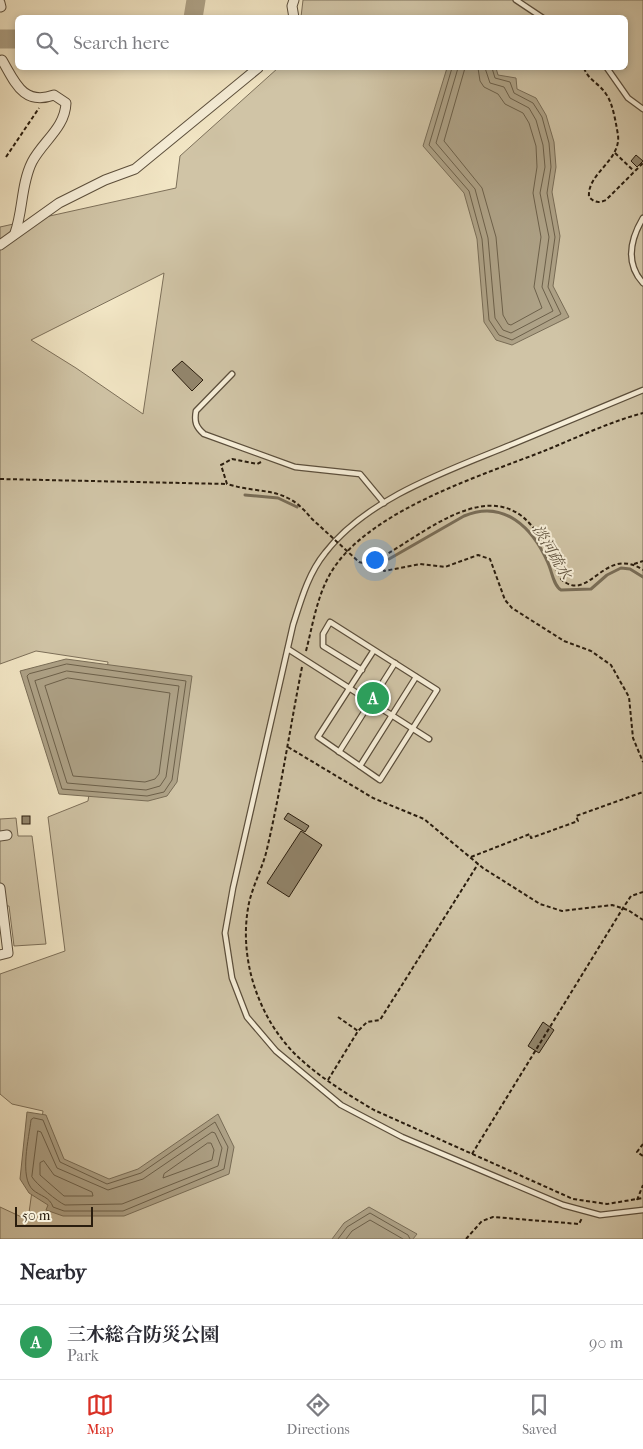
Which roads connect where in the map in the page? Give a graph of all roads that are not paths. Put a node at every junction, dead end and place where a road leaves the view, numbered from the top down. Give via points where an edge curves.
1 (294, 0) edge
2 (516, 0) edge
3 (294, 15) edge
4 (538, 15) edge
5 (2, 60) dead end
6 (256, 70) edge
7 (608, 70) edge
8 (643, 109) edge
9 (643, 218) edge
10 (15, 234) junction
11 (0, 245) edge
12 (643, 284) edge
13 (232, 374) dead end
14 (643, 390) edge
15 (384, 503) junction
16 (288, 649) junction
17 (374, 650) junction
18 (395, 663) junction
19 (362, 670) junction
20 (416, 677) junction
21 (350, 688) junction
22 (371, 702) junction
23 (392, 715) junction
24 (413, 728) junction
25 (429, 739) dead end
26 (339, 752) junction
27 (360, 766) junction
28 (0, 888) edge
29 (0, 955) edge
30 (643, 1210) edge

1 - 3 street
2 - 4 lane
5 - 10 street via 20,89 32,98 54,95 66,103 66,116 32,162
6 - 10 street via 135,169 59,203
7 - 8 lane via 628,98
9 - 12 lane via 632,238 631,249 633,267
10 - 11 street
13 - 15 lane via 196,412 196,424 204,434 314,471 360,474
14 - 15 lane via 457,466
15 - 16 lane via 346,530 316,566 300,602
16 - 21 lane
16 - 30 lane via 225,933 232,978 247,1017 276,1051 340,1105 402,1137 563,1205 600,1215
17 - 18 lane
17 - 19 lane
17 - 19 lane via 330,622 323,634 323,646
18 - 20 lane
18 - 22 lane
19 - 21 lane
20 - 23 lane
20 - 24 lane via 437,690
21 - 22 lane
21 - 26 lane via 318,737
22 - 23 lane
22 - 26 lane
23 - 24 lane
23 - 27 lane
24 - 25 lane
24 - 27 lane via 380,780
26 - 27 lane
28 - 29 street via 8,953

